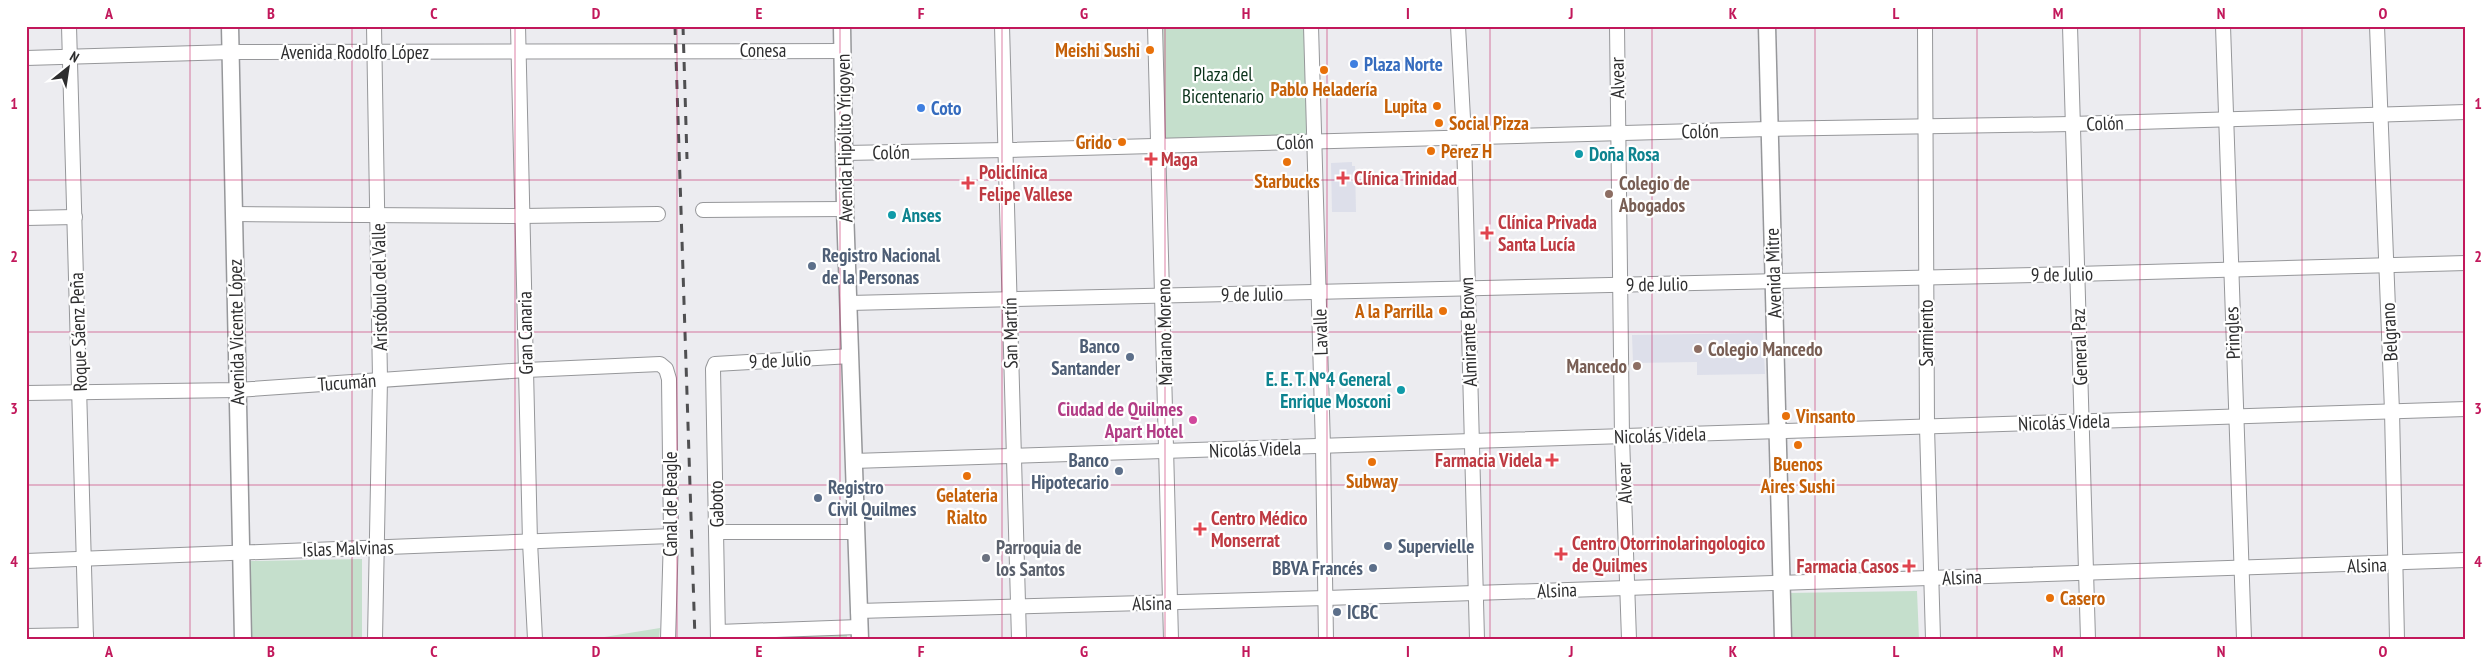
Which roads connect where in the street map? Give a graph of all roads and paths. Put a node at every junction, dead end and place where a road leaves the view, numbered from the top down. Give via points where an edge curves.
1 (68, 26) edge
2 (230, 26) edge
3 (374, 26) edge
4 (518, 26) edge
5 (842, 26) edge
6 (1002, 26) edge
7 (1155, 26) edge
8 (1311, 26) edge
9 (1458, 26) edge
10 (1617, 26) edge
11 (1767, 26) edge
12 (1926, 26) edge
13 (2070, 26) edge
14 (2223, 26) edge
15 (2377, 26) edge
16 (683, 49) joint
17 (518, 51) junction
18 (843, 51) junction
19 (232, 52) junction
20 (374, 52) junction
21 (70, 57) junction
22 (26, 58) edge
23 (2466, 112) edge
24 (2380, 114) junction
25 (2225, 118) junction
26 (2072, 124) junction
27 (1926, 128) junction
28 (1769, 129) junction
29 (1618, 133) junction
30 (1464, 137) junction
31 (1315, 141) junction
32 (1160, 146) junction
33 (1005, 150) junction
34 (845, 152) junction
35 (845, 209) junction
36 (703, 210) dead end
37 (235, 214) junction
38 (378, 214) junction
39 (658, 214) dead end
40 (522, 216) junction
41 (75, 217) junction
42 (26, 218) edge
43 (2466, 263) edge
44 (2386, 265) junction
45 (2229, 269) junction
46 (2076, 274) junction
47 (1926, 277) junction
48 (1773, 282) junction
49 (1620, 285) junction
50 (1466, 289) junction
51 (1319, 293) junction
52 (1164, 296) junction
53 (1009, 300) junction
54 (849, 302) junction
55 (851, 356) junction
56 (666, 369) joint
57 (713, 369) joint
58 (526, 370) junction
59 (380, 379) junction
60 (236, 390) junction
61 (80, 391) junction
62 (26, 393) edge
63 (2466, 409) edge
64 (2392, 411) junction
65 (2235, 417) junction
66 (2082, 421) junction
67 (1927, 427) junction
68 (1778, 431) junction
69 (1622, 437) junction
70 (1472, 442) junction
71 (1323, 447) junction
72 (1166, 452) junction
73 (1013, 456) junction
74 (854, 461) junction
75 (717, 532) junction
76 (856, 532) junction
77 (671, 536) junction
78 (530, 542) junction
79 (377, 547) junction
80 (240, 553) junction
81 (84, 559) junction
82 (2466, 560) edge
83 (26, 561) edge
84 (2395, 564) junction
85 (2241, 569) junction
86 (2086, 573) junction
87 (1930, 578) junction
88 (1782, 583) junction
89 (1628, 587) junction
90 (1476, 593) junction
91 (1326, 598) junction
92 (1171, 603) junction
93 (1018, 606) junction
94 (859, 626) edge
95 (26, 636) edge
96 (718, 636) edge
97 (86, 637) edge
98 (243, 639) edge
99 (375, 639) edge
100 (535, 639) edge
101 (668, 639) edge
102 (1019, 639) edge
103 (1171, 639) edge
104 (1326, 639) edge
105 (1477, 639) edge
106 (1629, 639) edge
107 (1783, 639) edge
108 (1933, 639) edge
109 (2088, 639) edge
110 (2244, 639) edge
111 (2397, 639) edge

1 - 21 street, Roque Sáenz Peña
2 - 19 main road, Avenida Vicente López
3 - 20 street, Aristóbulo del Valle
4 - 17 street, Gran Canaria
5 - 18 main road, Avenida Hipólito Yrigoyen
6 - 33 street, San Martín
7 - 32 street, Mariano Moreno
8 - 31 street, Lavalle
9 - 30 street, Almirante Brown
10 - 29 street, Alvear
11 - 28 main road, Avenida Mitre
12 - 27 street, Sarmiento
13 - 26 street, General Paz
14 - 25 street, Pringles
15 - 24 street, Belgrano
16 - 17 street, Avenida Rodolfo López
16 - 18 street, Conesa
17 - 20 street, Avenida Rodolfo López
17 - 40 street, Gran Canaria
18 - 34 main road, Avenida Hipólito Yrigoyen
19 - 20 street, Avenida Rodolfo López
19 - 21 street, Avenida Rodolfo López
19 - 37 main road, Avenida Vicente López
20 - 38 street, Aristóbulo del Valle
21 - 22 street, Avenida Rodolfo López
21 - 41 street, Roque Sáenz Peña
23 - 24 street, Colón
24 - 25 street, Colón
24 - 44 street, Belgrano
25 - 26 street, Colón
25 - 45 street, Pringles
26 - 27 street, Colón
26 - 46 street, General Paz
27 - 28 street, Colón
27 - 47 street, Sarmiento
28 - 29 street, Colón
28 - 48 main road, Avenida Mitre
29 - 30 street, Colón
29 - 49 street, Alvear
30 - 31 street, Colón
30 - 50 street, Almirante Brown
31 - 32 street, Colón
31 - 51 street, Lavalle
32 - 33 street, Colón
32 - 52 street, Mariano Moreno
33 - 34 street, Colón
33 - 53 street, San Martín
34 - 35 main road, Avenida Hipólito Yrigoyen
35 - 36 street
35 - 54 main road, Avenida Hipólito Yrigoyen
37 - 38 street
37 - 60 main road, Avenida Vicente López
38 - 40 street
38 - 59 street, Aristóbulo del Valle
39 - 40 street
40 - 58 street, Gran Canaria
41 - 42 street
41 - 61 street, Roque Sáenz Peña
43 - 44 street, 9 de Julio
44 - 45 street, 9 de Julio
44 - 64 street, Belgrano
45 - 46 street, 9 de Julio
45 - 65 street, Pringles
46 - 47 street, 9 de Julio
46 - 66 street, General Paz
47 - 48 street, 9 de Julio
47 - 67 street, Sarmiento
48 - 49 street, 9 de Julio
48 - 68 main road, Avenida Mitre
49 - 50 street, 9 de Julio
49 - 69 street, Alvear
50 - 51 street, 9 de Julio
50 - 70 street, Almirante Brown
51 - 52 street, 9 de Julio
51 - 71 street, Lavalle
52 - 53 street, 9 de Julio
52 - 72 street, Mariano Moreno
53 - 54 street, 9 de Julio
53 - 73 street, San Martín
54 - 55 main road, Avenida Hipólito Yrigoyen
55 - 57 street, 9 de Julio via 718,363
55 - 74 main road, Avenida Hipólito Yrigoyen
56 - 58 street, Tucumán via 660,364
56 - 77 street, Canal de Beagle via 669,379
57 - 75 street, Gaboto
58 - 59 street, Tucumán
58 - 78 street, Gran Canaria
59 - 60 street, Tucumán
59 - 79 street, Aristóbulo del Valle
60 - 61 street, Tucumán
60 - 80 main road, Avenida Vicente López
61 - 62 street, Tucumán
61 - 81 street, Roque Sáenz Peña
63 - 64 street, Nicolás Videla
64 - 65 street, Nicolás Videla
64 - 84 street, Belgrano
65 - 66 street, Nicolás Videla
65 - 85 street, Pringles
66 - 67 street, Nicolás Videla
66 - 86 street, General Paz
67 - 68 street, Nicolás Videla
67 - 87 street, Sarmiento
68 - 69 street, Nicolás Videla
68 - 88 main road, Avenida Mitre
69 - 70 street, Nicolás Videla
69 - 89 street, Alvear
70 - 71 street, Nicolás Videla
70 - 90 street, Almirante Brown
71 - 72 street, Nicolás Videla
71 - 91 street, Lavalle
72 - 73 street, Nicolás Videla
72 - 92 street, Mariano Moreno
73 - 74 street, Nicolás Videla
73 - 93 street, San Martín
74 - 76 main road, Avenida Hipólito Yrigoyen
75 - 76 street
75 - 96 street, Gaboto
76 - 94 main road, Avenida Hipólito Yrigoyen
77 - 78 street, Islas Malvinas
77 - 101 street, Canal de Beagle
78 - 79 street, Islas Malvinas
78 - 100 street, Gran Canaria
79 - 80 street, Islas Malvinas
79 - 99 street, Aristóbulo del Valle
80 - 81 street, Islas Malvinas
80 - 98 main road, Avenida Vicente López
81 - 83 street, Islas Malvinas
81 - 97 street, Roque Sáenz Peña
82 - 84 street, Alsina
84 - 85 street, Alsina
84 - 111 street, Belgrano
85 - 86 street, Alsina
85 - 110 street, Pringles
86 - 87 street, Alsina
86 - 109 street, General Paz
87 - 88 street, Alsina
87 - 108 street, Sarmiento
88 - 89 street, Alsina
88 - 107 main road, Avenida Mitre
89 - 90 street, Alsina
89 - 106 street, Alvear
90 - 91 street, Alsina
90 - 105 street, Almirante Brown
91 - 92 street, Alsina
91 - 104 street, Lavalle
92 - 93 street, Alsina
92 - 103 street, Mariano Moreno
93 - 94 street, Alsina
93 - 102 street, San Martín
94 - 96 street, Alsina
95 - 97 street

